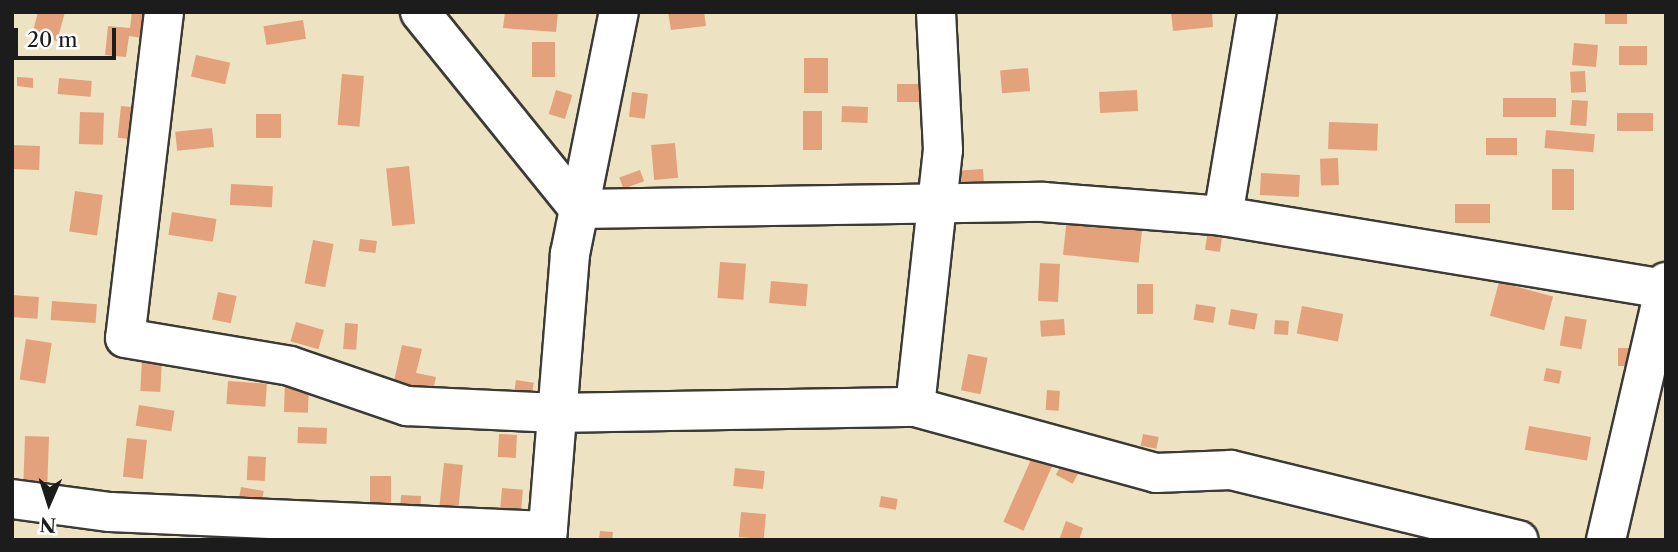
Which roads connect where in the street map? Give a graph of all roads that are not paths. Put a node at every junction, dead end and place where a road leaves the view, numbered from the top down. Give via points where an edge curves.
1 (164, 12) edge
2 (420, 12) edge
3 (620, 12) edge
4 (936, 12) edge
5 (1257, 12) edge
6 (934, 206) junction
7 (579, 209) junction
8 (1223, 216) junction
9 (1665, 285) edge
10 (915, 407) junction
11 (557, 413) junction
12 (12, 499) edge
13 (547, 535) edge
14 (1519, 540) edge
15 (1606, 540) edge

1 - 11 street via 125,338 290,366 407,406
2 - 7 street
3 - 7 street
4 - 6 street via 943,150
5 - 8 street
6 - 7 street
6 - 8 street via 1043,202
6 - 10 street
7 - 11 street
8 - 9 street
9 - 15 street
10 - 11 street
10 - 14 street via 1156,473 1231,470
11 - 13 street
12 - 13 street via 110,512

